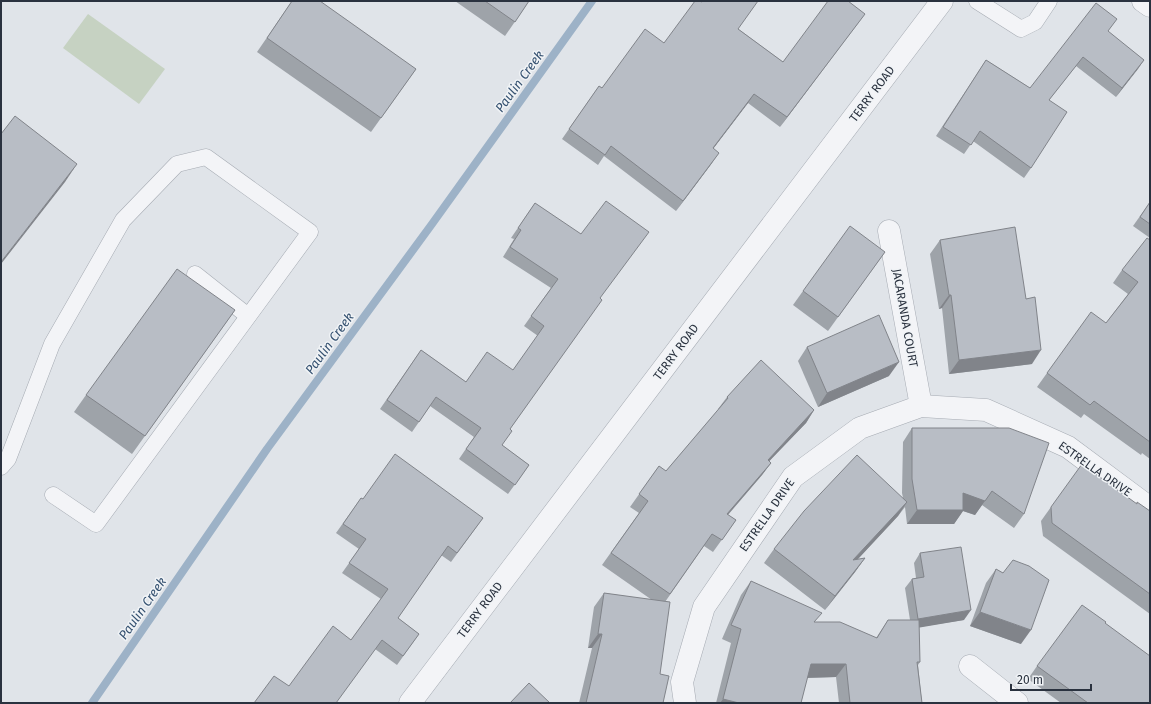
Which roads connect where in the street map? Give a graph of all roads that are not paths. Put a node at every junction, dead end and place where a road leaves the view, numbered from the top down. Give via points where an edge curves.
1 (942, 1) edge
2 (977, 1) edge
3 (1049, 1) edge
4 (1143, 1) edge
5 (1150, 6) edge
6 (889, 230) dead end
7 (195, 274) dead end
8 (248, 316) junction
9 (921, 406) junction
10 (1, 467) edge
11 (53, 495) dead end
12 (1150, 508) edge
13 (970, 666) dead end
14 (410, 703) edge
15 (685, 703) edge
16 (1017, 703) edge

1 - 14 street, TERRY ROAD
2 - 3 lane via 1020,29 1035,22
4 - 5 street
6 - 9 street, JACARANDA COURT
7 - 8 lane
8 - 10 lane via 310,232 206,157 177,164 123,220 52,344 8,459
8 - 11 lane via 96,524
9 - 12 street, ESTRELLA DRIVE via 986,410 1068,447
9 - 15 street, ESTRELLA DRIVE via 860,428 793,477 704,606 682,682
13 - 16 street

